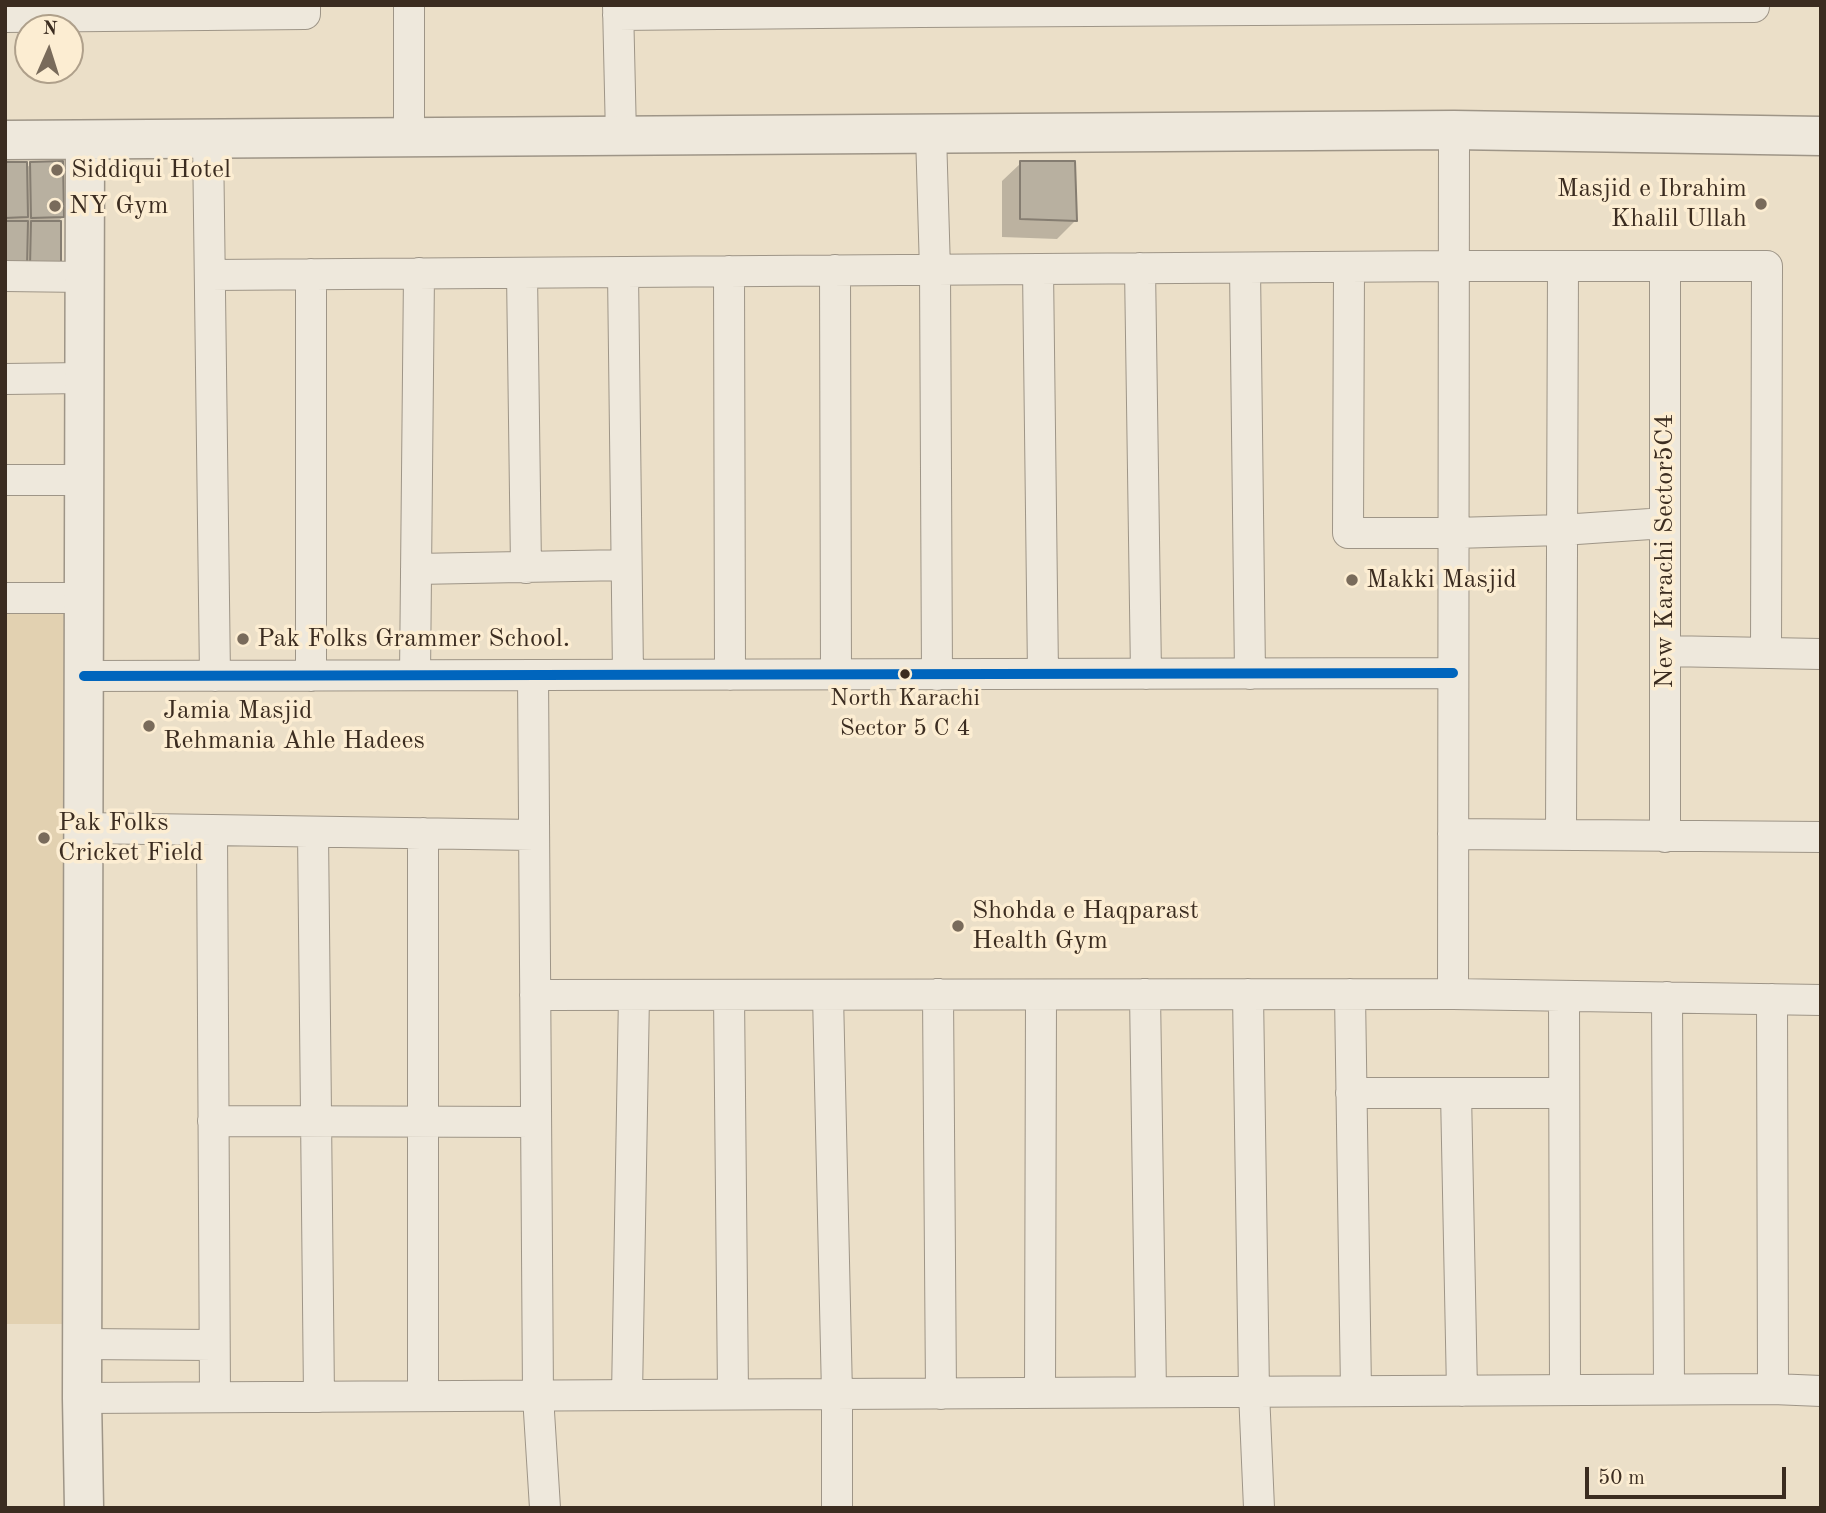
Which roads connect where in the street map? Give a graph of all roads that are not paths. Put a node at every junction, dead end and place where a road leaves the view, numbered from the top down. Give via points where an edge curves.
1 (305, 5) edge
2 (409, 5) edge
3 (1754, 5) edge
4 (1438, 7) edge
5 (1539, 7) edge
6 (1644, 7) edge
7 (921, 8) edge
8 (1134, 8) edge
9 (1233, 8) edge
10 (1336, 8) edge
11 (822, 9) edge
12 (1027, 9) edge
13 (200, 10) edge
14 (618, 10) edge
15 (726, 10) edge
16 (97, 11) edge
17 (5, 17) edge
18 (1454, 130) junction
19 (931, 134) junction
20 (1821, 135) edge
21 (621, 136) junction
22 (409, 137) junction
23 (208, 139) junction
24 (5, 140) edge
25 (85, 140) junction
26 (1454, 266) junction
27 (1563, 266) junction
28 (1665, 266) junction
29 (1349, 267) junction
30 (1140, 268) junction
31 (1245, 268) junction
32 (1038, 269) junction
33 (835, 270) junction
34 (935, 270) junction
35 (729, 271) junction
36 (623, 272) junction
37 (419, 273) junction
38 (522, 273) junction
39 (311, 274) junction
40 (210, 275) junction
41 (5, 276) edge
42 (85, 276) junction
43 (84, 378) junction
44 (5, 379) edge
45 (5, 480) edge
46 (84, 480) junction
47 (1665, 523) junction
48 (1562, 530) junction
49 (1454, 533) junction
50 (626, 565) junction
51 (526, 568) junction
52 (416, 569) junction
53 (5, 598) edge
54 (83, 598) junction
55 (1665, 652) junction
56 (1766, 653) junction
57 (1821, 654) edge
58 (1453, 673) junction
59 (1043, 674) junction
60 (1146, 674) junction
61 (1250, 674) junction
62 (533, 675) junction
63 (628, 675) junction
64 (730, 675) junction
65 (836, 675) junction
66 (937, 675) junction
67 (83, 676) junction
68 (215, 676) junction
69 (311, 676) junction
70 (415, 676) junction
71 (83, 828) junction
72 (212, 830) junction
73 (313, 832) junction
74 (423, 833) junction
75 (1453, 834) junction
76 (534, 835) junction
77 (1560, 835) junction
78 (1665, 837) junction
79 (1821, 837) edge
80 (1145, 994) junction
81 (1248, 994) junction
82 (1350, 994) junction
83 (1453, 994) junction
84 (535, 995) junction
85 (634, 995) junction
86 (729, 995) junction
87 (828, 995) junction
88 (938, 995) junction
89 (1041, 995) junction
90 (1564, 996) junction
91 (1667, 997) junction
92 (1772, 999) junction
93 (1821, 1000) edge
94 (1351, 1093) junction
95 (1456, 1093) junction
96 (1564, 1093) junction
97 (213, 1121) junction
98 (423, 1121) junction
99 (316, 1122) junction
100 (536, 1122) junction
101 (82, 1344) junction
102 (213, 1345) junction
103 (1669, 1389) junction
104 (1773, 1389) junction
105 (1564, 1390) junction
106 (1356, 1391) junction
107 (1462, 1391) junction
108 (1821, 1391) edge
109 (1151, 1392) junction
110 (1254, 1392) junction
111 (1040, 1393) junction
112 (733, 1394) junction
113 (837, 1394) junction
114 (941, 1394) junction
115 (627, 1395) junction
116 (423, 1396) junction
117 (538, 1396) junction
118 (215, 1397) junction
119 (319, 1397) junction
120 (82, 1398) junction
121 (84, 1508) edge
122 (545, 1508) edge
123 (837, 1508) edge
124 (1259, 1508) edge

1 - 13 street via 305,14
2 - 22 street
3 - 6 street
4 - 5 street
4 - 10 street
5 - 6 street
7 - 11 street
7 - 12 street
8 - 9 street
8 - 12 street
9 - 10 street
11 - 15 street
13 - 16 street
14 - 15 street
14 - 21 street
16 - 17 street
18 - 19 street
18 - 20 street
18 - 26 street
19 - 21 street
19 - 34 street
21 - 22 street
22 - 23 street
23 - 25 street
23 - 40 street
24 - 25 street
25 - 42 street
26 - 27 street
26 - 29 street
26 - 49 street
27 - 28 street
27 - 48 street
28 - 47 street, New Karachi Sector5C4
28 - 56 street via 1766,266
29 - 31 street
29 - 49 street via 1348,533
30 - 31 street
30 - 32 street
30 - 60 street
31 - 61 street
32 - 34 street
32 - 59 street
33 - 34 street
33 - 35 street
33 - 65 street
34 - 66 street
35 - 36 street
35 - 64 street
36 - 38 street
36 - 50 street
37 - 38 street
37 - 39 street
37 - 52 street
38 - 51 street
39 - 40 street
39 - 69 street
40 - 68 street
41 - 42 street
42 - 43 street
43 - 44 street
43 - 46 street
45 - 46 street
46 - 54 street
47 - 48 street
47 - 55 street, New Karachi Sector5C4
48 - 49 street
48 - 77 street
49 - 58 street
50 - 51 street
50 - 63 street
51 - 52 street
52 - 70 street
53 - 54 street
54 - 67 street
55 - 56 street
55 - 78 street, New Karachi Sector5C4
56 - 57 street
58 - 61 street
58 - 75 street
59 - 60 street
59 - 66 street
60 - 61 street
62 - 63 street
62 - 70 street
62 - 76 street
63 - 64 street
64 - 65 street
65 - 66 street
67 - 68 street
67 - 71 street
68 - 69 street
69 - 70 street
71 - 72 street
71 - 101 street
72 - 73 street
72 - 97 street
73 - 74 street
73 - 99 street
74 - 76 street
74 - 98 street
75 - 77 street
75 - 83 street
76 - 84 street
77 - 78 street
78 - 79 street
80 - 81 street
80 - 89 street
80 - 109 street
81 - 82 street
81 - 110 street
82 - 83 street
82 - 94 street
83 - 90 street
84 - 85 street
84 - 100 street
85 - 86 street
85 - 115 street
86 - 87 street
86 - 112 street
87 - 88 street
87 - 113 street
88 - 89 street
88 - 114 street
89 - 111 street
90 - 91 street
90 - 96 street
91 - 92 street
91 - 103 street
92 - 93 street
92 - 104 street
94 - 95 street
94 - 106 street
95 - 96 street
95 - 107 street
96 - 105 street
97 - 99 street
97 - 102 street
98 - 99 street
98 - 100 street
98 - 116 street
99 - 119 street
100 - 117 street
101 - 102 street
101 - 120 street
102 - 118 street
103 - 104 street
103 - 105 street
104 - 108 street
105 - 107 street
106 - 107 street
106 - 110 street
109 - 110 street
109 - 111 street
110 - 124 street
111 - 114 street
112 - 113 street
112 - 115 street
113 - 114 street
113 - 123 street
115 - 117 street
116 - 117 street
116 - 119 street
117 - 122 street
118 - 119 street
118 - 120 street
120 - 121 street

